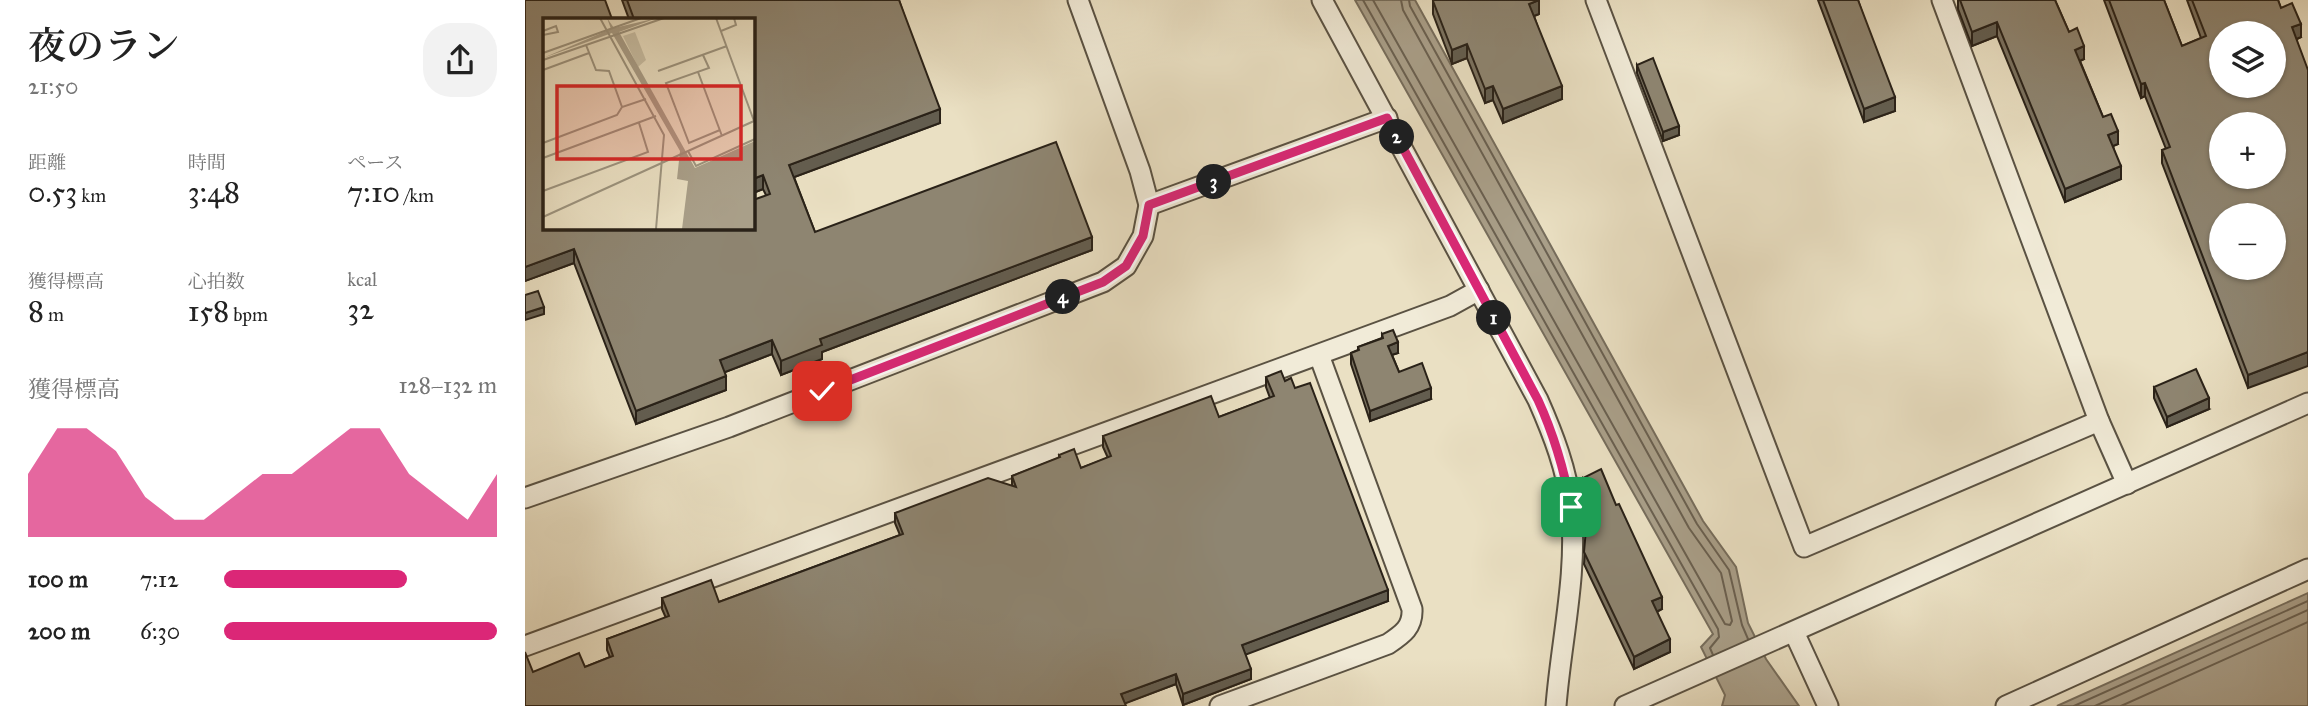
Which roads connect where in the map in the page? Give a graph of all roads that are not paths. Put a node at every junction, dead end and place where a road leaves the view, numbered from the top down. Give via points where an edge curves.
1 (1078, 0) edge
2 (1322, 0) edge
3 (1596, 0) edge
4 (1942, 0) edge
5 (1387, 118) junction
6 (1149, 205) junction
7 (1479, 290) junction
8 (1319, 355) junction
9 (2308, 403) edge
10 (2099, 421) junction
11 (2127, 484) junction
12 (525, 498) edge
13 (2308, 569) edge
14 (1794, 632) junction
15 (525, 646) edge
16 (1220, 706) edge
17 (1556, 706) edge
18 (1625, 706) edge
19 (1828, 706) edge
20 (2006, 706) edge

1 - 6 street
2 - 5 street
3 - 10 street via 1804,547
4 - 10 street
5 - 6 street
5 - 7 street
6 - 12 street via 1143,236 1126,266 1103,282 729,427
7 - 8 street via 1450,306
7 - 17 street via 1538,400 1565,471 1573,542
8 - 15 street
8 - 16 street via 1412,609 1412,620 1388,644
9 - 11 street
10 - 11 street
11 - 14 street
13 - 20 street
14 - 18 street
14 - 19 street

